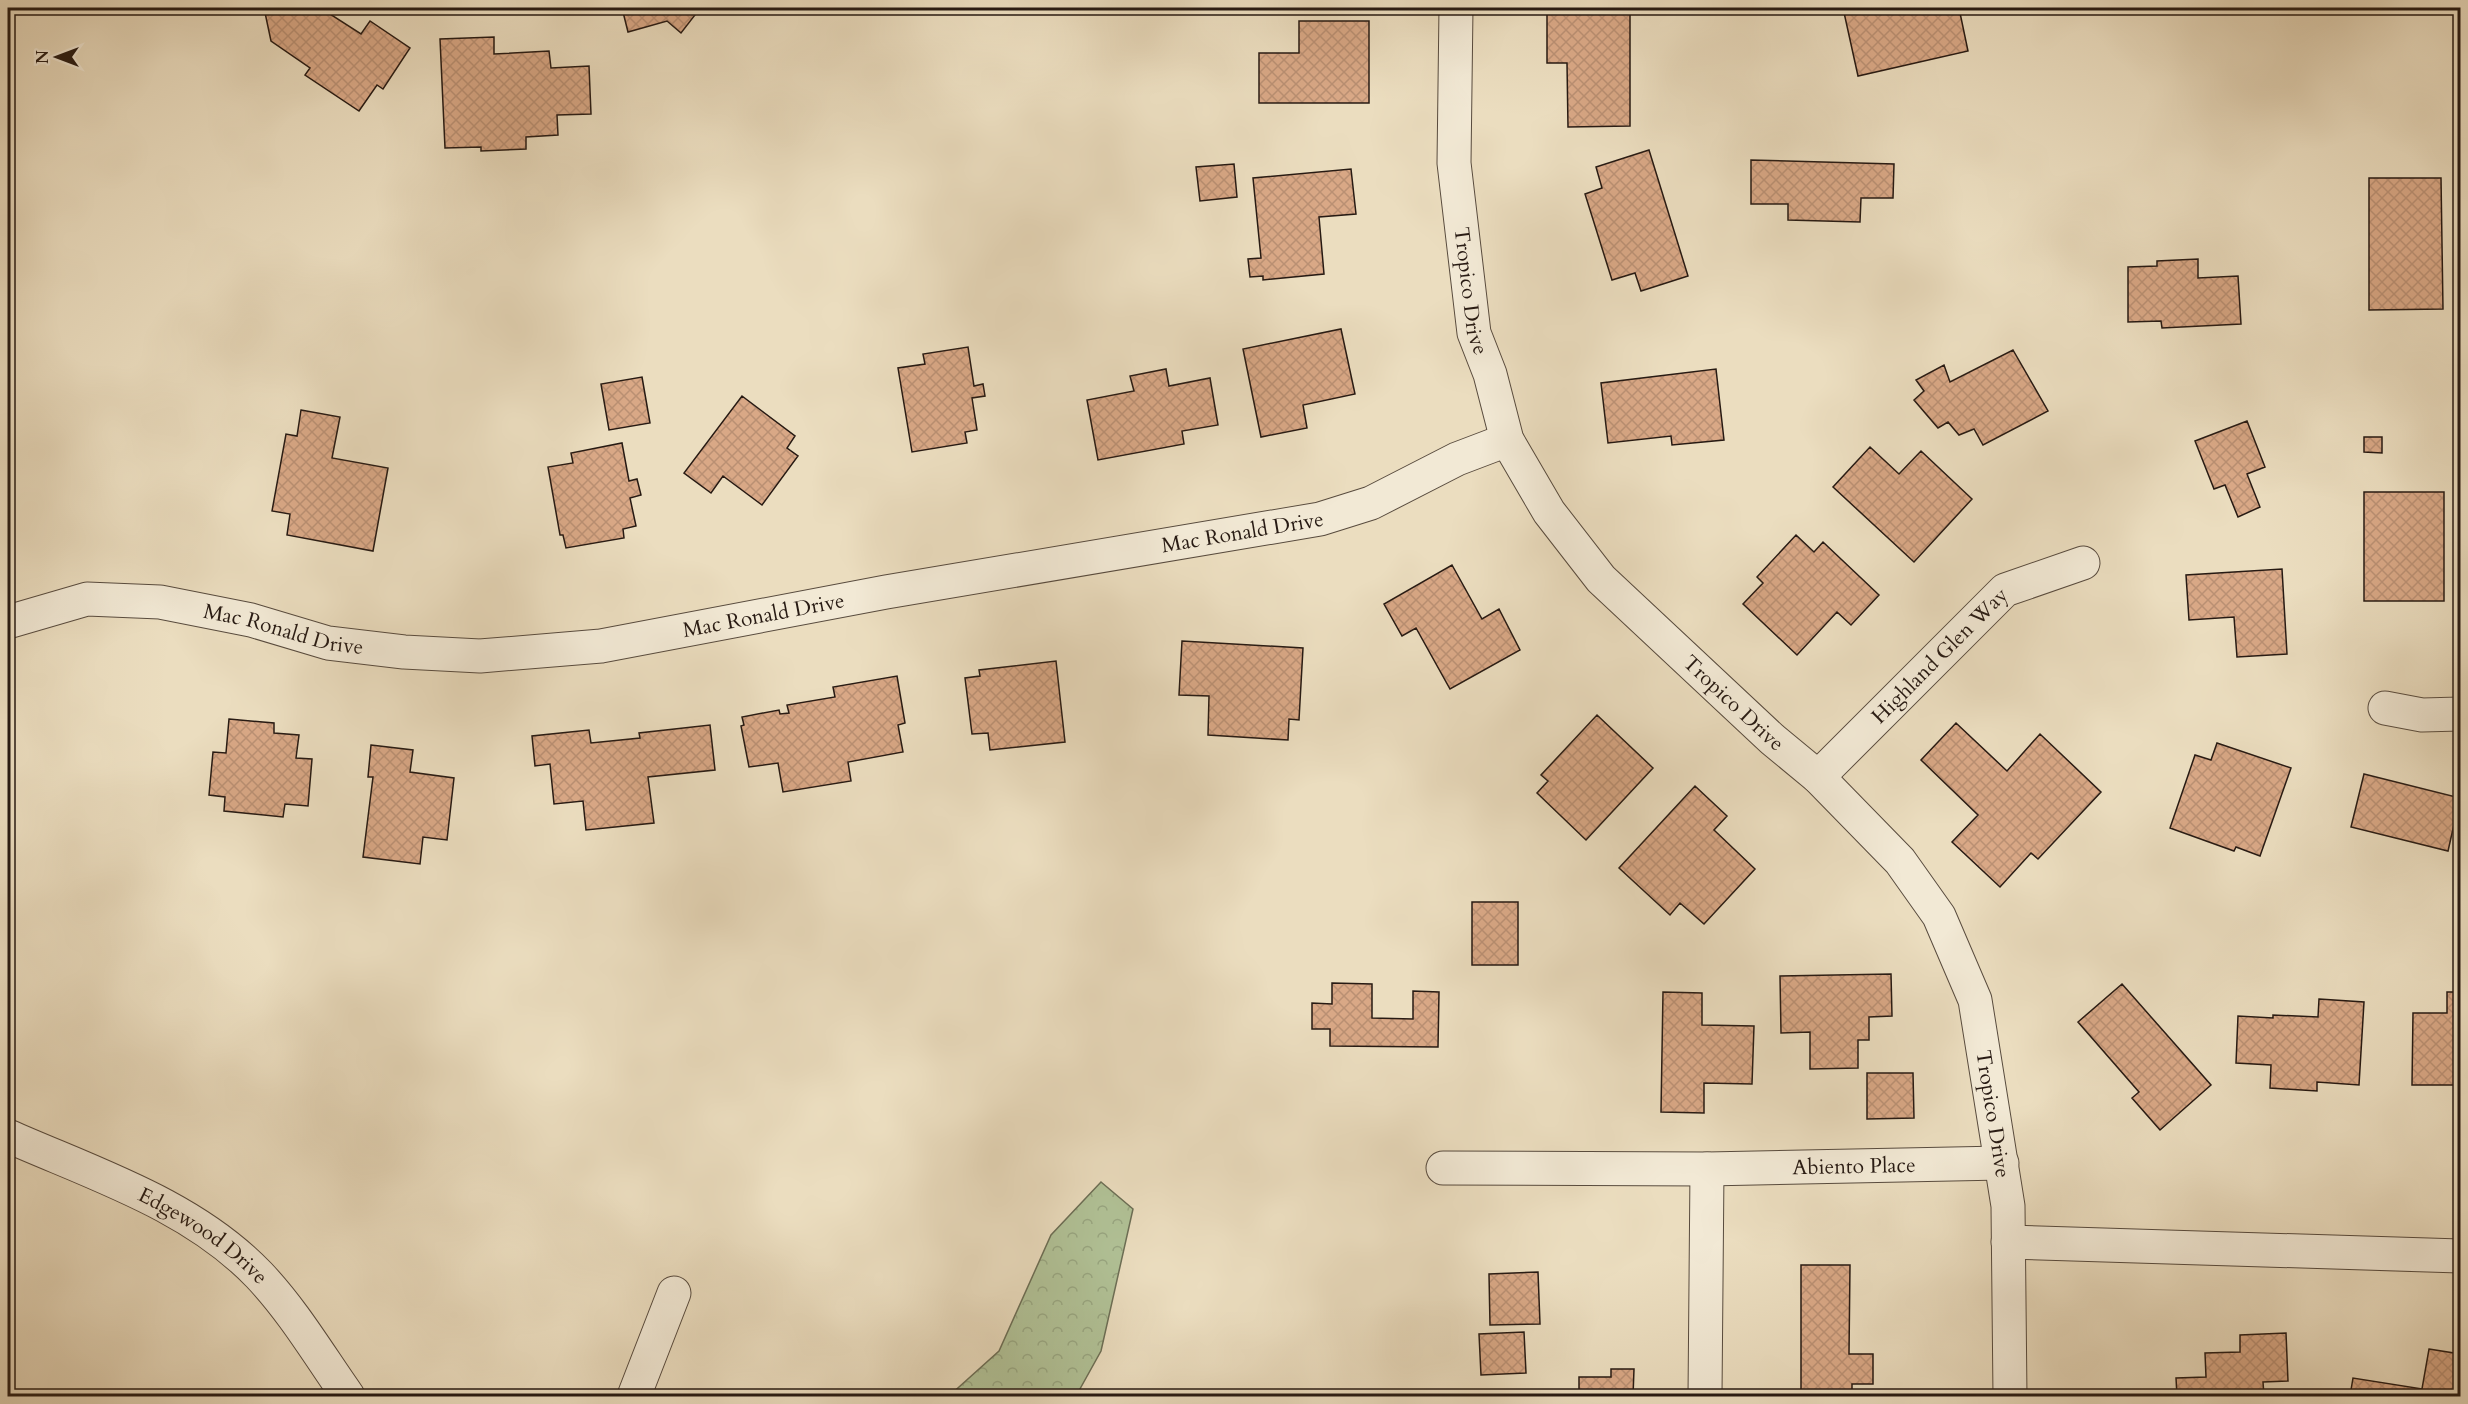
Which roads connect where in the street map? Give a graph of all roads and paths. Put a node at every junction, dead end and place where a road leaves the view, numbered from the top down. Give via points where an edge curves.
1 (1456, 8) edge
2 (1507, 440) junction
3 (2083, 563) dead end
4 (8, 622) edge
5 (2385, 708) dead end
6 (2460, 714) edge
7 (1818, 777) junction
8 (8, 1136) edge
9 (2002, 1163) junction
10 (1443, 1168) dead end
11 (1707, 1169) junction
12 (2008, 1242) junction
13 (2460, 1256) edge
14 (674, 1293) dead end
15 (348, 1396) edge
16 (634, 1396) edge
17 (1705, 1396) edge
18 (2010, 1396) edge

1 - 2 street, Tropico Drive via 1454,163 1474,333 1490,374
2 - 4 street, Mac Ronald Drive via 1458,459 1371,502 1320,519 886,592 601,646 480,656 404,652 328,643 251,620 139,601 87,599
2 - 7 street, Tropico Drive via 1549,512 1601,579
3 - 7 street, Highland Glen Way via 2005,591
5 - 6 street via 2422,715
7 - 9 street, Tropico Drive via 1900,861 1940,916 1975,1000
8 - 15 street, Edgewood Drive via 146,1196 223,1243 281,1299
9 - 11 street, Abiento Place
9 - 12 street, Tropico Drive
10 - 11 street, Abiento Place
11 - 17 street
12 - 13 street
12 - 18 street, Tropico Drive
14 - 16 street

